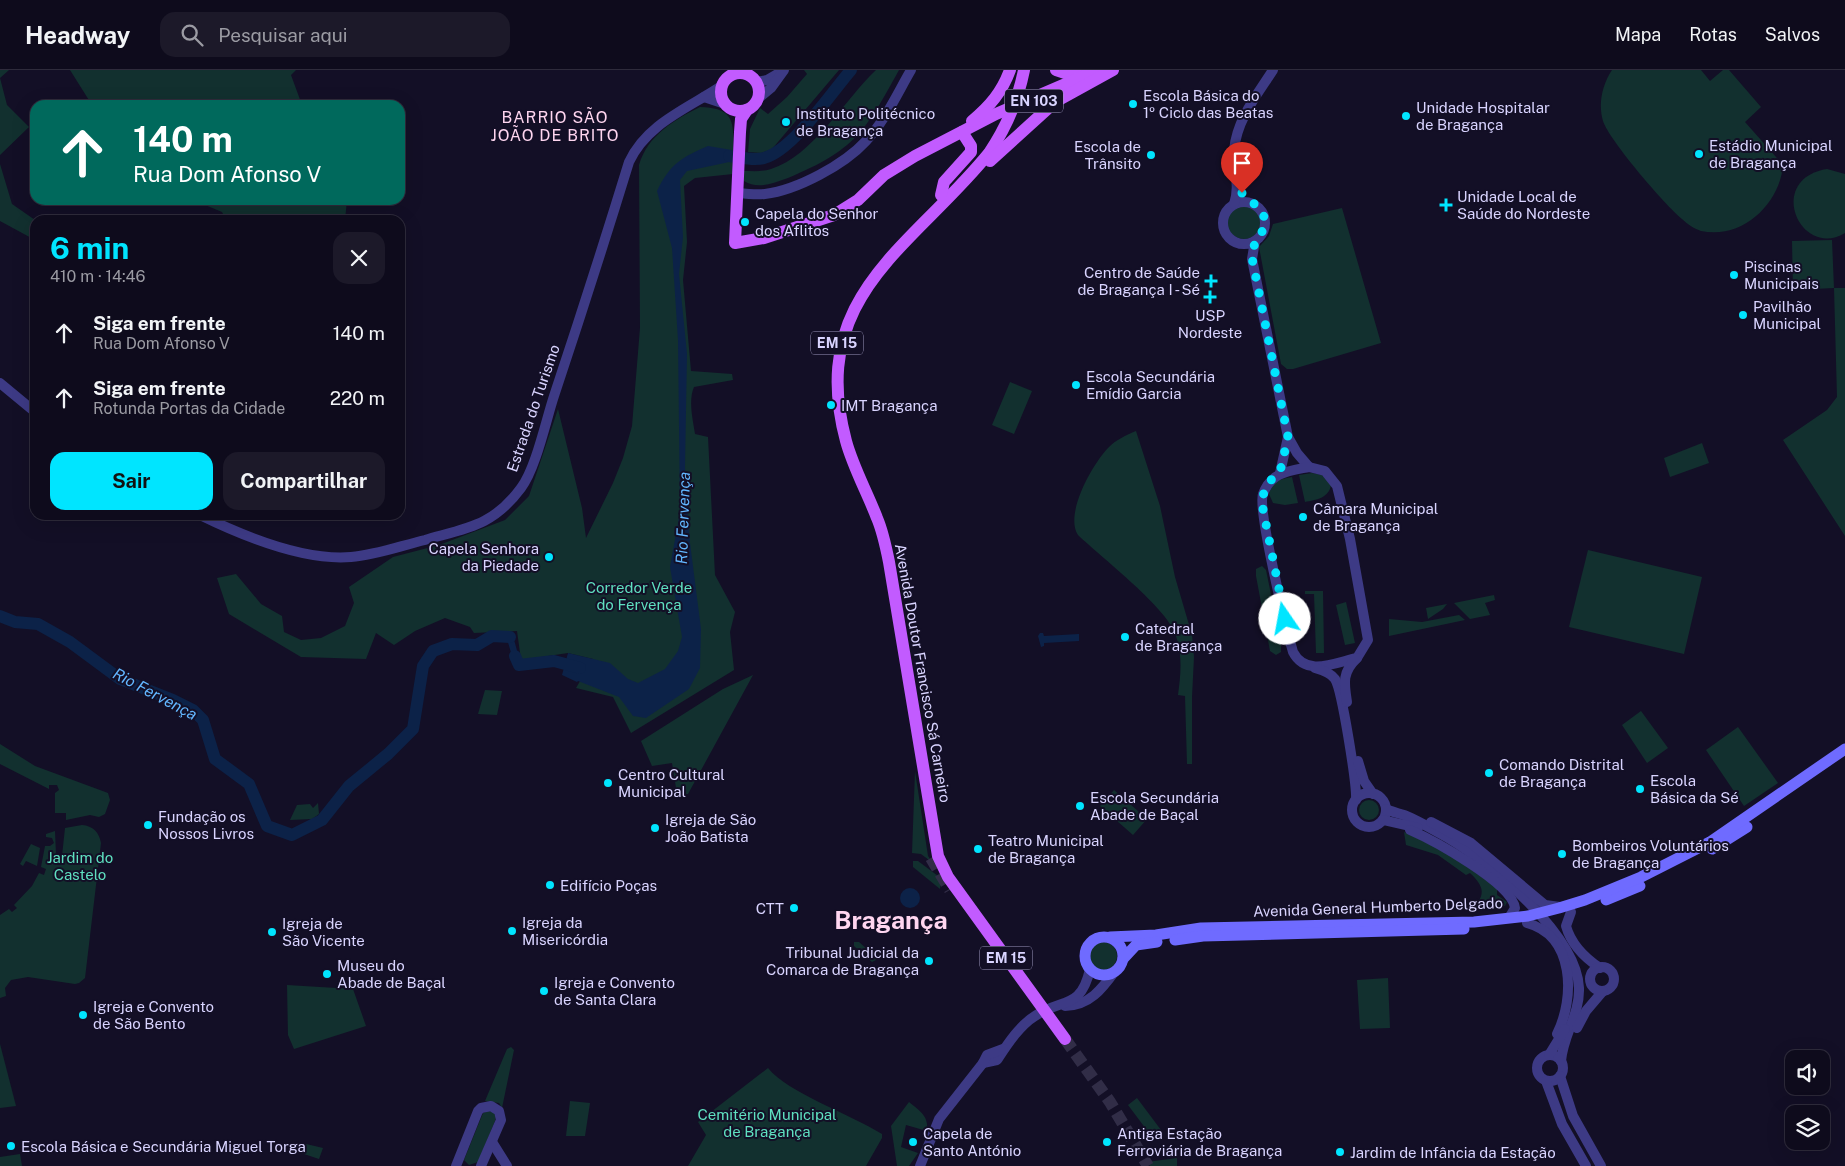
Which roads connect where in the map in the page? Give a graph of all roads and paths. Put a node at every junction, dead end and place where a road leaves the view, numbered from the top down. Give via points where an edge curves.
1 (784, 70) edge
2 (911, 70) edge
3 (1010, 70) edge
4 (1017, 70) edge
5 (1024, 70) edge
6 (1056, 70) edge
7 (1092, 70) edge
8 (1098, 70) edge
9 (1107, 70) edge
10 (1113, 70) edge
11 (1273, 70) edge
12 (744, 74) edge
13 (722, 85) junction
14 (704, 97) junction
15 (759, 98) junction
16 (727, 106) junction
17 (747, 110) junction
18 (740, 132) junction
19 (962, 132) junction
20 (975, 165) junction
21 (1238, 185) junction
22 (738, 193) junction
23 (947, 194) junction
24 (1251, 203) junction
25 (1234, 204) junction
26 (1255, 241) junction
27 (1240, 243) junction
28 (1252, 258) junction
29 (0, 383) edge
30 (30, 408) edge
31 (1288, 437) junction
32 (1309, 467) junction
33 (1280, 472) junction
34 (211, 520) edge
35 (1357, 658) junction
36 (1314, 668) junction
37 (1845, 749) edge
38 (1845, 759) edge
39 (1373, 794) junction
40 (1356, 800) junction
41 (1386, 809) junction
42 (1404, 815) junction
43 (1381, 822) junction
44 (931, 858) tunnel mouth
45 (953, 894) tunnel mouth
46 (1562, 911) junction
47 (1509, 918) junction
48 (1530, 920) junction
49 (1110, 937) junction
50 (1123, 959) junction
51 (1600, 968) junction
52 (1090, 969) junction
53 (1115, 971) junction
54 (1603, 992) junction
55 (1061, 1006) junction
56 (1546, 1055) junction
57 (1562, 1069) junction
58 (1546, 1081) junction
59 (492, 1142) junction
60 (460, 1156) junction
61 (922, 1163) edge
62 (456, 1166) edge
63 (463, 1166) edge
64 (481, 1166) edge
65 (507, 1166) edge
66 (1586, 1166) edge
67 (1600, 1166) edge

1 - 12 street via 777,76
1 - 15 street
2 - 22 street via 874,132 840,163 779,190 765,194
3 - 19 main road via 1004,87
4 - 20 main road, Avenida Doutor Francisco Sá Carneiro / EM 15 via 1006,109
5 - 20 main road, Avenida Doutor Francisco Sá Carneiro / EM 15 via 1020,92 1000,137
6 - 7 main road via 1074,74
8 - 19 main road, EN 103 via 1041,93
9 - 19 main road, EN 103
10 - 23 main road via 1055,102 973,177
11 - 21 street via 1239,126 1234,151
12 - 13 main road
12 - 15 main road
13 - 14 street, Estrada do Turismo
13 - 16 main road, EN 103 via 722,98
14 - 16 street
14 - 34 street, Estrada do Turismo via 658,125 635,149 528,477 507,505 472,528 351,557 325,556 289,548 240,534
15 - 17 main road, EN 103
16 - 17 main road via 735,111
16 - 18 main road, EN 103 via 735,112
17 - 18 main road, EN 103 via 741,119
18 - 22 main road, EN 103
19 - 22 main road, EN 103 via 884,175 858,200 825,219 764,238 735,243
19 - 23 main road via 971,152 944,182
20 - 23 main road, Avenida Doutor Francisco Sá Carneiro / EM 15
21 - 24 street
21 - 25 street
23 - 44 main road, Avenida Doutor Francisco Sá Carneiro / EM 15 via 864,278 851,301 842,328 832,375 834,417 839,439 883,563
23 - 45 main road, Avenida Doutor Francisco Sá Carneiro / EM 15 via 884,263 856,305 841,356 838,400 846,443 878,522 890,562 938,856 948,877 1062,1041
24 - 25 street
24 - 26 street via 1261,210 1265,219 1264,229
25 - 27 street via 1224,215 1223,226 1229,237
26 - 27 street
26 - 28 street
27 - 28 street
28 - 31 street
29 - 30 street
31 - 32 street
31 - 33 street
32 - 33 street
32 - 35 street via 1325,471 1339,494 1368,637
33 - 36 street via 1270,481 1261,499 1268,540 1293,652 1303,665
35 - 36 street
35 - 39 street via 1346,670 1344,681 1362,776
36 - 40 street via 1328,673 1337,683
37 - 46 main road, Avenida General Humberto Delgado via 1710,842 1641,877
38 - 46 main road, Avenida General Humberto Delgado via 1730,839 1632,890
39 - 40 street via 1363,794
39 - 41 street via 1382,800
40 - 43 street via 1352,814 1358,823 1369,827
41 - 42 street
41 - 43 street
42 - 46 street via 1425,819 1459,834 1545,904
42 - 57 street via 1446,836 1475,856 1533,908 1566,947 1578,976 1579,996
43 - 47 street via 1412,831 1469,862 1512,898 1515,908
43 - 56 street via 1422,829 1454,846 1515,895 1556,940 1571,967 1575,995 1568,1023
46 - 48 main road, Avenida General Humberto Delgado
46 - 51 street via 1570,937
47 - 48 main road, Avenida General Humberto Delgado
47 - 49 main road, Avenida General Humberto Delgado via 1474,922 1201,928 1156,935
48 - 50 main road, Avenida General Humberto Delgado via 1442,931 1203,936 1136,945
48 - 56 street via 1553,939 1569,981 1565,1015
49 - 50 main road via 1122,948
49 - 52 main road via 1099,937 1088,944 1085,957
50 - 53 main road
51 - 54 street via 1591,975 1591,983
51 - 54 street via 1611,971 1614,980 1611,988
52 - 53 main road via 1105,975
52 - 55 street via 1087,983 1077,997
53 - 55 street via 1102,989 1086,1001 1074,1006
54 - 57 street via 1578,1024
55 - 61 street via 1034,1017 1003,1049 987,1055 939,1119
56 - 57 street
56 - 58 street via 1536,1067 1539,1076
57 - 58 street via 1554,1081
57 - 67 street via 1573,1116
58 - 66 street via 1560,1118
59 - 60 street via 501,1116 495,1108 486,1106 478,1111
59 - 64 street
59 - 65 street
60 - 62 street
60 - 63 street

